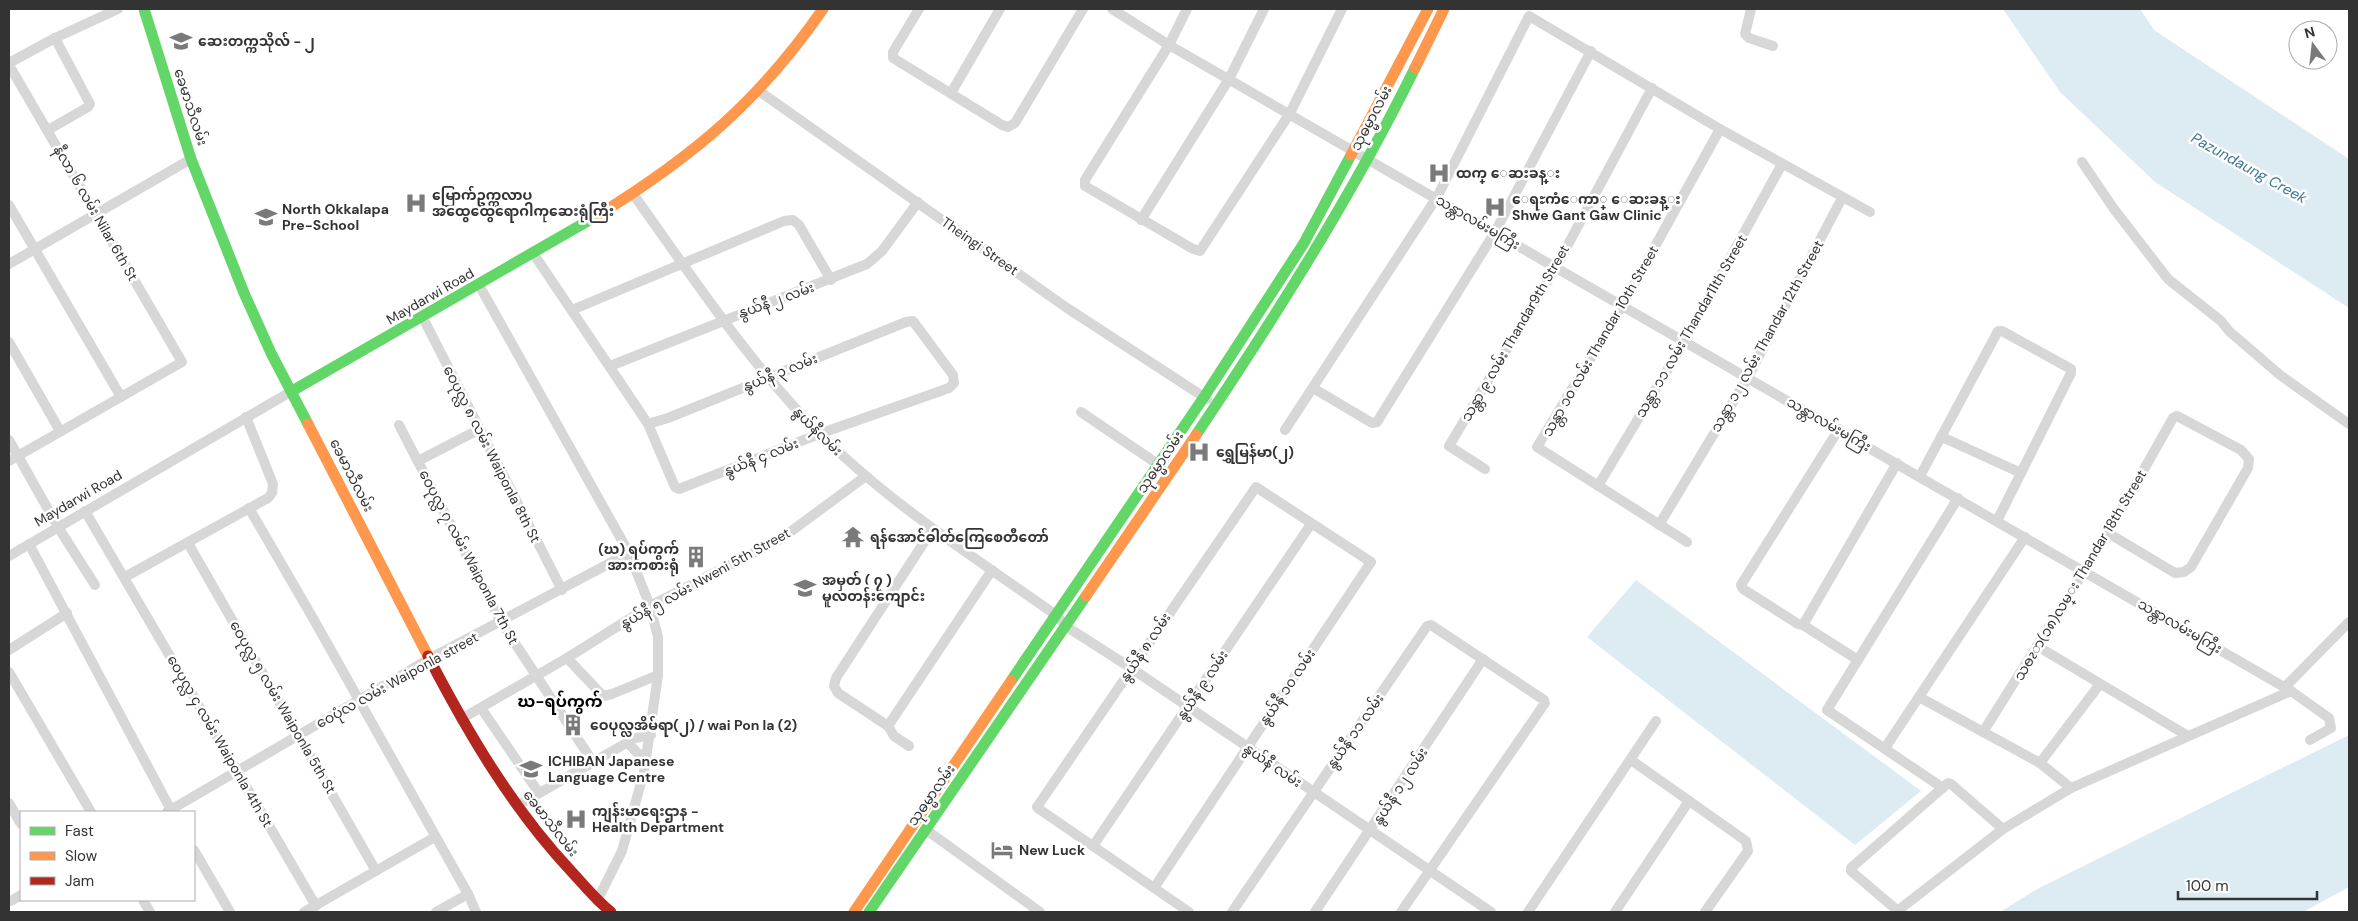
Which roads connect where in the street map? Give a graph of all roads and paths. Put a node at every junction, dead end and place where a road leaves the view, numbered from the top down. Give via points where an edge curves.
1 (118, 9) edge
2 (144, 9) edge
3 (823, 9) edge
4 (919, 9) edge
5 (1000, 9) edge
6 (1083, 9) edge
7 (1112, 9) edge
8 (1187, 9) edge
9 (1264, 9) edge
10 (1342, 9) edge
11 (1428, 9) edge
12 (1444, 9) edge
13 (1748, 10) edge
14 (55, 38) junction
15 (1170, 45) junction
16 (1773, 46) dead end
17 (1591, 51) junction
18 (9, 64) edge
19 (1229, 78) junction
20 (1652, 88) junction
21 (758, 91) junction
22 (951, 93) junction
23 (1290, 113) junction
24 (1720, 129) junction
25 (48, 130) junction
26 (1354, 151) junction
27 (191, 159) junction
28 (1366, 159) junction
29 (2082, 162) dead end
30 (1782, 164) junction
31 (633, 194) junction
32 (1436, 198) junction
33 (1842, 198) junction
34 (918, 202) junction
35 (9, 205) edge
36 (1870, 212) dead end
37 (95, 214) junction
38 (1141, 220) junction
39 (1495, 232) junction
40 (35, 249) junction
41 (533, 253) junction
42 (682, 262) junction
43 (9, 264) edge
44 (1556, 267) junction
45 (831, 280) junction
46 (479, 285) junction
47 (1622, 306) junction
48 (572, 310) junction
49 (422, 318) junction
50 (722, 320) junction
51 (9, 342) edge
52 (1684, 342) junction
53 (610, 366) junction
54 (767, 378) junction
55 (1748, 378) junction
56 (954, 383) joint
57 (1314, 388) junction
58 (292, 391) junction
59 (121, 397) junction
60 (1204, 397) junction
61 (1216, 405) junction
62 (1081, 412) dead end
63 (246, 417) junction
64 (648, 424) junction
65 (2349, 424) edge
66 (399, 425) dead end
67 (1839, 429) junction
68 (478, 430) junction
69 (1285, 430) dead end
70 (60, 431) junction
71 (819, 434) junction
72 (1942, 437) junction
73 (9, 440) edge
74 (13, 458) edge
75 (418, 461) junction
76 (1898, 463) junction
77 (1159, 465) junction
78 (1485, 469) dead end
79 (2021, 473) junction
80 (866, 476) junction
81 (1920, 476) junction
82 (1598, 486) junction
83 (1958, 498) junction
84 (249, 508) junction
85 (85, 511) junction
86 (1997, 521) junction
87 (1312, 524) junction
88 (1659, 525) junction
89 (58, 526) junction
90 (932, 530) junction
91 (2108, 532) junction
92 (2025, 537) junction
93 (1686, 542) dead end
94 (188, 543) junction
95 (29, 544) junction
96 (629, 553) junction
97 (9, 556) edge
98 (992, 570) junction
99 (2084, 571) junction
100 (125, 578) junction
101 (95, 585) dead end
102 (562, 590) junction
103 (650, 606) junction
104 (67, 612) junction
105 (1056, 615) junction
106 (501, 622) junction
107 (2349, 622) edge
108 (1803, 625) junction
109 (1067, 626) junction
110 (2037, 646) junction
111 (9, 650) edge
112 (567, 658) junction
113 (1483, 659) junction
114 (428, 660) junction
115 (1858, 660) junction
116 (1131, 668) junction
117 (9, 672) edge
118 (658, 675) junction
119 (535, 676) junction
120 (2100, 684) junction
121 (2288, 689) junction
122 (1919, 697) junction
123 (358, 700) junction
124 (1187, 707) junction
125 (481, 708) junction
126 (461, 719) junction
127 (1656, 722) dead end
128 (888, 726) junction
129 (1983, 732) junction
130 (300, 734) junction
131 (651, 735) junction
132 (2188, 736) junction
133 (2310, 740) dead end
134 (627, 742) junction
135 (909, 746) dead end
136 (1247, 748) junction
137 (1885, 748) junction
138 (1631, 760) junction
139 (592, 762) junction
140 (646, 762) junction
141 (2040, 763) junction
142 (238, 771) junction
143 (1943, 788) junction
144 (2071, 788) junction
145 (1313, 792) junction
146 (539, 793) junction
147 (1689, 801) junction
148 (9, 803) edge
149 (517, 806) junction
150 (90, 811) edge
151 (170, 811) edge
152 (20, 822) edge
153 (925, 829) junction
154 (2003, 829) junction
155 (1370, 832) junction
156 (436, 837) junction
157 (1093, 846) junction
158 (195, 852) edge
159 (1430, 869) junction
160 (376, 871) junction
161 (1154, 888) junction
162 (468, 894) junction
163 (20, 896) edge
164 (11, 901) dead end
165 (143, 901) edge
166 (597, 901) junction
167 (316, 906) junction
168 (1035, 911) edge
169 (1897, 911) edge
170 (150, 912) edge
171 (230, 912) edge
172 (304, 912) edge
173 (436, 912) edge
174 (476, 912) edge
175 (611, 912) edge
176 (854, 912) edge
177 (869, 912) edge
178 (1189, 912) edge
179 (1232, 912) edge
180 (1315, 912) edge
181 (1401, 912) edge
182 (1491, 912) edge
183 (1528, 912) edge
184 (1615, 912) edge
185 (1705, 912) edge

1 - 14 street
2 - 27 main road, ခေမာသီလမ်း
3 - 21 main road, Maydarwi Road via 788,58
4 - 22 street via 893,52 893,58
5 - 22 street
6 - 22 street via 1015,123 1008,127 1002,125
7 - 15 street, သန္တာလမ်းမကြီး
8 - 15 street
9 - 19 street
10 - 23 street
11 - 26 main road, သုဓမ္မာလမ်း
12 - 28 main road, သုဓမ္မာလမ်း
13 - 16 street via 1745,34
14 - 18 street
14 - 25 street via 90,104
15 - 19 street, သန္တာလမ်းမကြီး
15 - 38 street via 1085,180 1085,186
17 - 20 street
17 - 32 street via 1529,16
17 - 39 street
18 - 25 street, နီလာ ၆ လမ်း Nilar 6th St
19 - 23 street, သန္တာလမ်းမကြီး
19 - 38 street
20 - 24 street
20 - 44 street, သန္တာ ၉ လမ်း Thandar9th Street
21 - 31 main road, Maydarwi Road via 709,138
21 - 34 street, Theingi Street
23 - 26 street, သန္တာလမ်းမကြီး
23 - 38 street via 1200,251
24 - 30 street
24 - 47 street, သန္တာ ၁၀ လမ်း Thandar 10th Street
25 - 37 street, နီလာ ၆ လမ်း Nilar 6th St
26 - 28 street, သန္တာလမ်းမကြီး
26 - 60 main road, သုဓမ္မာလမ်း via 1304,242
27 - 37 street
27 - 58 main road, ခေမာသီလမ်း via 244,293
28 - 32 street, သန္တာလမ်းမကြီး
28 - 61 main road, သုဓမ္မာလမ်း via 1278,310
29 - 65 street via 2168,279 2221,321 2280,375
30 - 33 street
30 - 52 street, သန္တာ ၁၁ လမ်း Thandar11th Street
31 - 41 main road, Maydarwi Road
31 - 42 street, နွယ်နီလမ်း
32 - 39 street, သန္တာလမ်းမကြီး
32 - 57 street
33 - 36 street
33 - 55 street, သန္တာ ၁၂ လမ်း Thandar 12th Street
34 - 45 street, နွယ်နီ ၂ လမ်း via 882,251 867,264
34 - 60 street, Theingi Street via 1067,308
35 - 40 street
37 - 40 street
37 - 59 street, နီလာ ၆ လမ်း Nilar 6th St via 182,362
39 - 44 street, သန္တာလမ်းမကြီး
39 - 57 street via 1374,424
40 - 43 street
40 - 59 street
41 - 46 main road, Maydarwi Road
41 - 48 street
42 - 45 street via 793,220
42 - 48 street
42 - 50 street, နွယ်နီလမ်း
44 - 47 street, သန္တာလမ်းမကြီး
44 - 78 street, သန္တာ ၉ လမ်း Thandar9th Street via 1449,446
45 - 50 street, နွယ်နီ ၂ လမ်း
46 - 49 main road, Maydarwi Road
46 - 96 street
47 - 52 street, သန္တာလမ်းမကြီး
47 - 82 street, သန္တာ ၁၀ လမ်း Thandar 10th Street via 1537,447
48 - 53 street
49 - 58 main road, Maydarwi Road
49 - 68 street, ဝေပုလ္လ ၈ လမ်း Waiponla 8th St
50 - 53 street, နွယ်နီ ၂ လမ်း
50 - 54 street, နွယ်နီလမ်း
51 - 70 street
52 - 55 street, သန္တာလမ်းမကြီး
52 - 82 street, သန္တာ ၁၁ လမ်း Thandar11th Street
53 - 64 street
54 - 56 street, နွယ်နီ ၃ လမ်း via 906,322 913,322 954,375
54 - 64 street, နွယ်နီ ၃ လမ်း
54 - 71 street, နွယ်နီလမ်း
55 - 67 street, သန္တာလမ်းမကြီး
55 - 88 street, သန္တာ ၁၂ လမ်း Thandar 12th Street
56 - 71 street, နွယ်နီ ၄ လမ်း via 949,388
57 - 69 street
58 - 63 street, Maydarwi Road
58 - 114 main road, ခေမာသီလမ်း
59 - 70 street
60 - 61 street, Theingi Street
60 - 77 main road, သုဓမ္မာလမ်း
61 - 109 main road, သုဓမ္မာလမ်း
62 - 77 street
63 - 84 street via 273,484 268,498
63 - 85 street, Maydarwi Road
64 - 71 street, နွယ်နီ ၄ လမ်း via 679,489
66 - 75 street, ဝေပုလ္လ ၇ လမ်း Waiponla 7th St
67 - 76 street, သန္တာလမ်းမကြီး
67 - 108 street via 1741,585 1742,589
68 - 75 street
68 - 102 street, ဝေပုလ္လ ၈ လမ်း Waiponla 8th St
70 - 74 street
71 - 80 street, နွယ်နီလမ်း
72 - 79 street
72 - 79 street via 1998,332 2002,331 2072,371
72 - 81 street
73 - 74 street
74 - 89 street
75 - 106 street, ဝေပုလ္လ ၇ လမ်း Waiponla 7th St
76 - 81 street, သန္တာလမ်းမကြီး
76 - 108 street
77 - 105 main road, သုဓမ္မာလမ်း
79 - 86 street
80 - 90 street, နွယ်နီလမ်း
80 - 103 street, နွယ်နီ ၅ လမ်း Nweni 5th Street via 782,538
81 - 83 street, သန္တာလမ်းမကြီး
82 - 88 street
83 - 86 street, သန္တာလမ်းမကြီး
83 - 115 street
84 - 94 street
84 - 123 street
85 - 89 street, Maydarwi Road
85 - 100 street, ဝေပုလ္လ ၄ လမ်း Waiponla 4th St
86 - 92 street, သန္တာလမ်းမကြီး
87 - 116 street, နွယ်နီ ၈ လမ်း via 1254,488
87 - 124 street, နွယ်နီ ၉ လမ်း
87 - 136 street, နွယ်နီ ၁၀ လမ်း via 1371,562
88 - 93 street
89 - 95 street, Maydarwi Road
89 - 101 street
90 - 98 street, နွယ်နီလမ်း
90 - 128 street via 836,678 834,686 838,693
91 - 91 street, သႎၩာ(၁၈)လမ္း Thandar 18th Street via 2174,417 2241,450 2249,459 2248,468 2191,566 2184,572 2175,573
91 - 99 street, သႎၩာ(၁၈)လမ္း Thandar 18th Street
92 - 99 street, သန္တာလမ်းမကြီး
92 - 122 street
94 - 100 street
94 - 130 street, ဝေပုလ္လ ၅ လမ်း Waiponla 5th St
95 - 97 street, Maydarwi Road
95 - 104 street
96 - 102 street, ဝေပုံလ လမ်း Waiponla street
96 - 103 street
98 - 105 street, နွယ်နီလမ်း
98 - 128 street
99 - 110 street, သႎၩာ(၁၈)လမ္း Thandar 18th Street
99 - 121 street, သန္တာလမ်းမကြီး
100 - 142 street, ဝေပုလ္လ ၄ လမ်း Waiponla 4th St
102 - 106 street, ဝေပုံလ လမ်း Waiponla street
103 - 112 street, နွယ်နီ ၅ လမ်း Nweni 5th Street
103 - 118 street via 658,637
104 - 111 street
104 - 151 street
105 - 109 street, နွယ်နီ လမ်း
105 - 176 main road, သုဓမ္မာလမ်း
106 - 114 street, ဝေပုံလ လမ်း Waiponla street
106 - 119 street, ဝေပုလ္လ ၇ လမ်း Waiponla 7th St
107 - 121 street
108 - 115 street
109 - 116 street, နွယ်နီ လမ်း
109 - 153 main road, သုဓမ္မာလမ်း
110 - 120 street
110 - 129 street, သႎၩာ(၁၈)လမ္း Thandar 18th Street
112 - 118 street via 603,696
112 - 119 street, နွယ်နီ ၅ လမ်း Nweni 5th Street
113 - 145 street, နွယ်နီ ၁၁ လမ်း via 1429,625
113 - 155 street, နွယ်နီ ၁၂ လမ်း
113 - 159 street via 1545,702
114 - 123 street, ဝေပုံလ လမ်း Waiponla street
114 - 126 main road, ခေမာသီလမ်း
115 - 137 street via 1827,710
116 - 124 street, နွယ်နီ လမ်း
116 - 157 street, နွယ်နီ ၈ လမ်း via 1037,807
117 - 150 street
118 - 131 street
119 - 125 street, နွယ်နီ ၅ လမ်း Nweni 5th Street
119 - 139 street, ဝေပုလ္လ ၇ လမ်း Waiponla 7th St
120 - 132 street
120 - 141 street
121 - 132 street
121 - 133 street, သန္တာလမ်းမကြီး via 2330,718 2331,728
122 - 129 street
122 - 137 street
123 - 130 street, ဝေပုံလ လမ်း Waiponla street
123 - 156 street
124 - 136 street, နွယ်နီ လမ်း
124 - 157 street, နွယ်နီ ၉ လမ်း
125 - 126 street, နွယ်နီ ၅ လမ်း Nweni 5th Street
125 - 146 street
126 - 149 main road, ခေမာသီလမ်း
127 - 138 street
128 - 135 street via 894,736
129 - 141 street
130 - 142 street, ဝေပုံလ လမ်း Waiponla street
130 - 160 street, ဝေပုလ္လ ၅ လမ်း Waiponla 5th St
131 - 134 street
131 - 140 street
132 - 144 street
134 - 139 street
134 - 140 street
136 - 145 street, နွယ်နီ လမ်း
136 - 161 street, နွယ်နီ ၁၀ လမ်း
137 - 143 street
138 - 147 street
138 - 183 street
139 - 146 street
140 - 166 street via 622,851
141 - 144 street
142 - 151 street, ဝေပုံလ လမ်း Waiponla street
142 - 167 street, ဝေပုလ္လ ၄ လမ်း Waiponla 4th St
143 - 154 street via 1951,784
143 - 169 street via 1850,868
144 - 154 street
145 - 155 street, နွယ်နီ လမ်း
145 - 179 street, နွယ်နီ ၁၁ လမ်း
146 - 149 street
147 - 184 street
147 - 185 street via 1746,841 1748,851
148 - 152 street
149 - 166 main road, ခေမာသီလမ်း via 548,847
153 - 168 street
153 - 177 main road, သုဓမ္မာလမ်း
154 - 169 street
155 - 159 street, နွယ်နီ လမ်း
155 - 180 street, နွယ်နီ ၁၂ လမ်း
156 - 160 street
156 - 162 street
157 - 161 street
158 - 171 street
159 - 181 street
159 - 182 street, နွယ်နီ လမ်း
160 - 167 street
161 - 178 street
162 - 173 street
162 - 174 street
163 - 164 street
165 - 170 street
166 - 175 main road, ခေမာသီလမ်း
167 - 172 street

